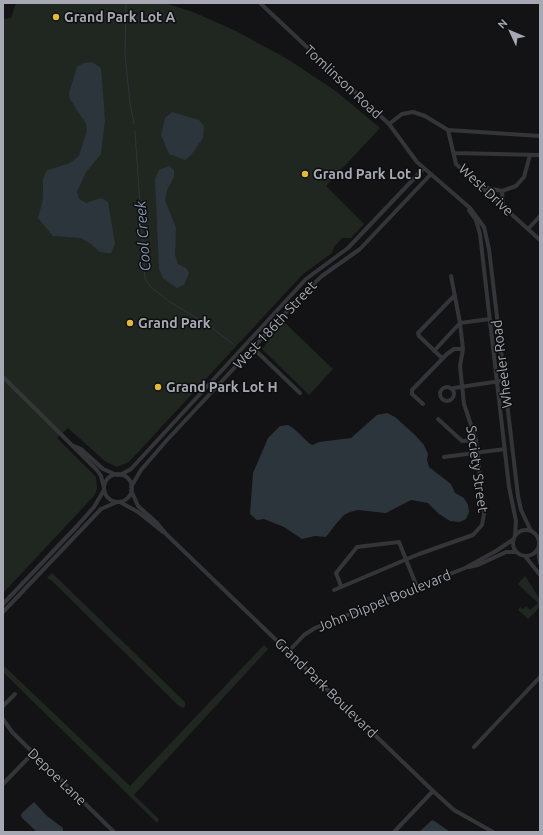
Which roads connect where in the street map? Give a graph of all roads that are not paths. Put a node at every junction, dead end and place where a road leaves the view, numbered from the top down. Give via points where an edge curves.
1 (260, 3) edge
2 (389, 124) junction
3 (448, 130) junction
4 (540, 136) edge
5 (454, 153) junction
6 (530, 155) junction
7 (540, 155) edge
8 (422, 167) junction
9 (431, 174) junction
10 (481, 186) junction
11 (502, 191) junction
12 (464, 204) junction
13 (503, 207) junction
14 (540, 216) edge
15 (528, 229) junction
16 (540, 240) edge
17 (451, 276) dead end
18 (455, 295) junction
19 (276, 311) junction
20 (282, 317) junction
21 (490, 319) junction
22 (460, 323) junction
23 (253, 348) junction
24 (463, 349) junction
25 (434, 350) junction
26 (442, 358) junction
27 (3, 377) edge
28 (504, 380) junction
29 (498, 382) junction
30 (462, 387) junction
31 (452, 390) dead end
32 (300, 393) dead end
33 (423, 404) dead end
34 (438, 419) dead end
35 (476, 440) junction
36 (74, 446) junction
37 (505, 449) junction
38 (476, 453) junction
39 (444, 457) dead end
40 (118, 475) junction
41 (131, 488) junction
42 (104, 489) junction
43 (118, 502) junction
44 (536, 533) edge
45 (166, 534) junction
46 (514, 537) junction
47 (539, 548) edge
48 (516, 552) junction
49 (524, 556) junction
50 (406, 559) junction
51 (540, 563) edge
52 (465, 568) junction
53 (540, 575) edge
54 (341, 586) junction
55 (417, 587) junction
56 (334, 590) dead end
57 (3, 604) edge
58 (3, 612) edge
59 (288, 652) junction
60 (540, 677) edge
61 (15, 694) dead end
62 (3, 706) edge
63 (3, 719) edge
64 (474, 748) dead end
65 (33, 753) junction
66 (3, 784) edge
67 (433, 791) junction
68 (114, 832) edge
69 (394, 832) edge
70 (493, 832) edge

1 - 2 street, Tomlinson Road
2 - 3 street via 402,114 413,112
2 - 8 street, Tomlinson Road
3 - 4 street
3 - 5 street, West Drive
5 - 6 street
5 - 10 street, West Drive via 456,164
6 - 7 street
6 - 11 street via 521,182
8 - 9 street, Wheeler Road
8 - 19 street, West 186th Street via 348,248 312,274
9 - 12 street, Wheeler Road
9 - 20 street, West 186th Street via 360,249 315,282
10 - 11 street
10 - 13 street, West Drive
11 - 13 street
12 - 21 street, Wheeler Road via 476,220 480,234
12 - 28 street, Wheeler Road via 478,217 488,237
13 - 15 street, West Drive
14 - 15 street
15 - 16 street, West Drive
17 - 18 street, Society Street
18 - 22 street, Society Street
18 - 25 street via 418,334
19 - 20 street
19 - 40 street, West 186th Street via 131,468
20 - 23 street, West 186th Street
21 - 22 street
21 - 29 street, Wheeler Road
22 - 24 street, Society Street
22 - 25 street
23 - 32 street
23 - 41 street, West 186th Street via 151,459
24 - 26 street via 454,349
24 - 30 street, Society Street via 460,366
25 - 26 street
26 - 33 street via 411,391
27 - 36 street
28 - 29 street
28 - 44 street, Wheeler Road via 518,496 521,510
29 - 30 street
29 - 37 street, Wheeler Road
30 - 31 street
30 - 35 street, Society Street via 464,404
34 - 35 street via 460,440
35 - 38 street, Society Street
36 - 40 street via 103,469
36 - 42 street via 97,470
37 - 38 street
37 - 46 street, Wheeler Road via 516,521
38 - 39 street
38 - 50 street, Society Street via 484,514 482,525 473,535
40 - 41 street via 128,480
40 - 42 street via 108,479
41 - 43 street via 128,497
41 - 45 street, Grand Park Boulevard via 135,503 158,523
42 - 43 street via 108,498
42 - 57 street via 78,525
43 - 45 street, Grand Park Boulevard via 138,512
43 - 58 street via 103,507
44 - 46 street via 522,530
44 - 47 street
45 - 59 street, Grand Park Boulevard
46 - 48 street via 513,545
46 - 52 street, John Dippel Boulevard via 496,552
47 - 49 street via 533,554
47 - 51 street
48 - 49 street
48 - 52 street, John Dippel Boulevard via 506,552
49 - 53 street
50 - 54 street, Society Street
50 - 54 street via 399,542 360,545 336,573
50 - 55 street
52 - 55 street, John Dippel Boulevard
54 - 56 street, Society Street
55 - 59 street, John Dippel Boulevard via 315,628 304,635
59 - 67 street, Grand Park Boulevard
60 - 64 street
61 - 62 street
63 - 65 street, Depoe Lane via 10,730
65 - 66 street
65 - 68 street, Depoe Lane
67 - 69 street
67 - 70 street, Grand Park Boulevard via 454,810

